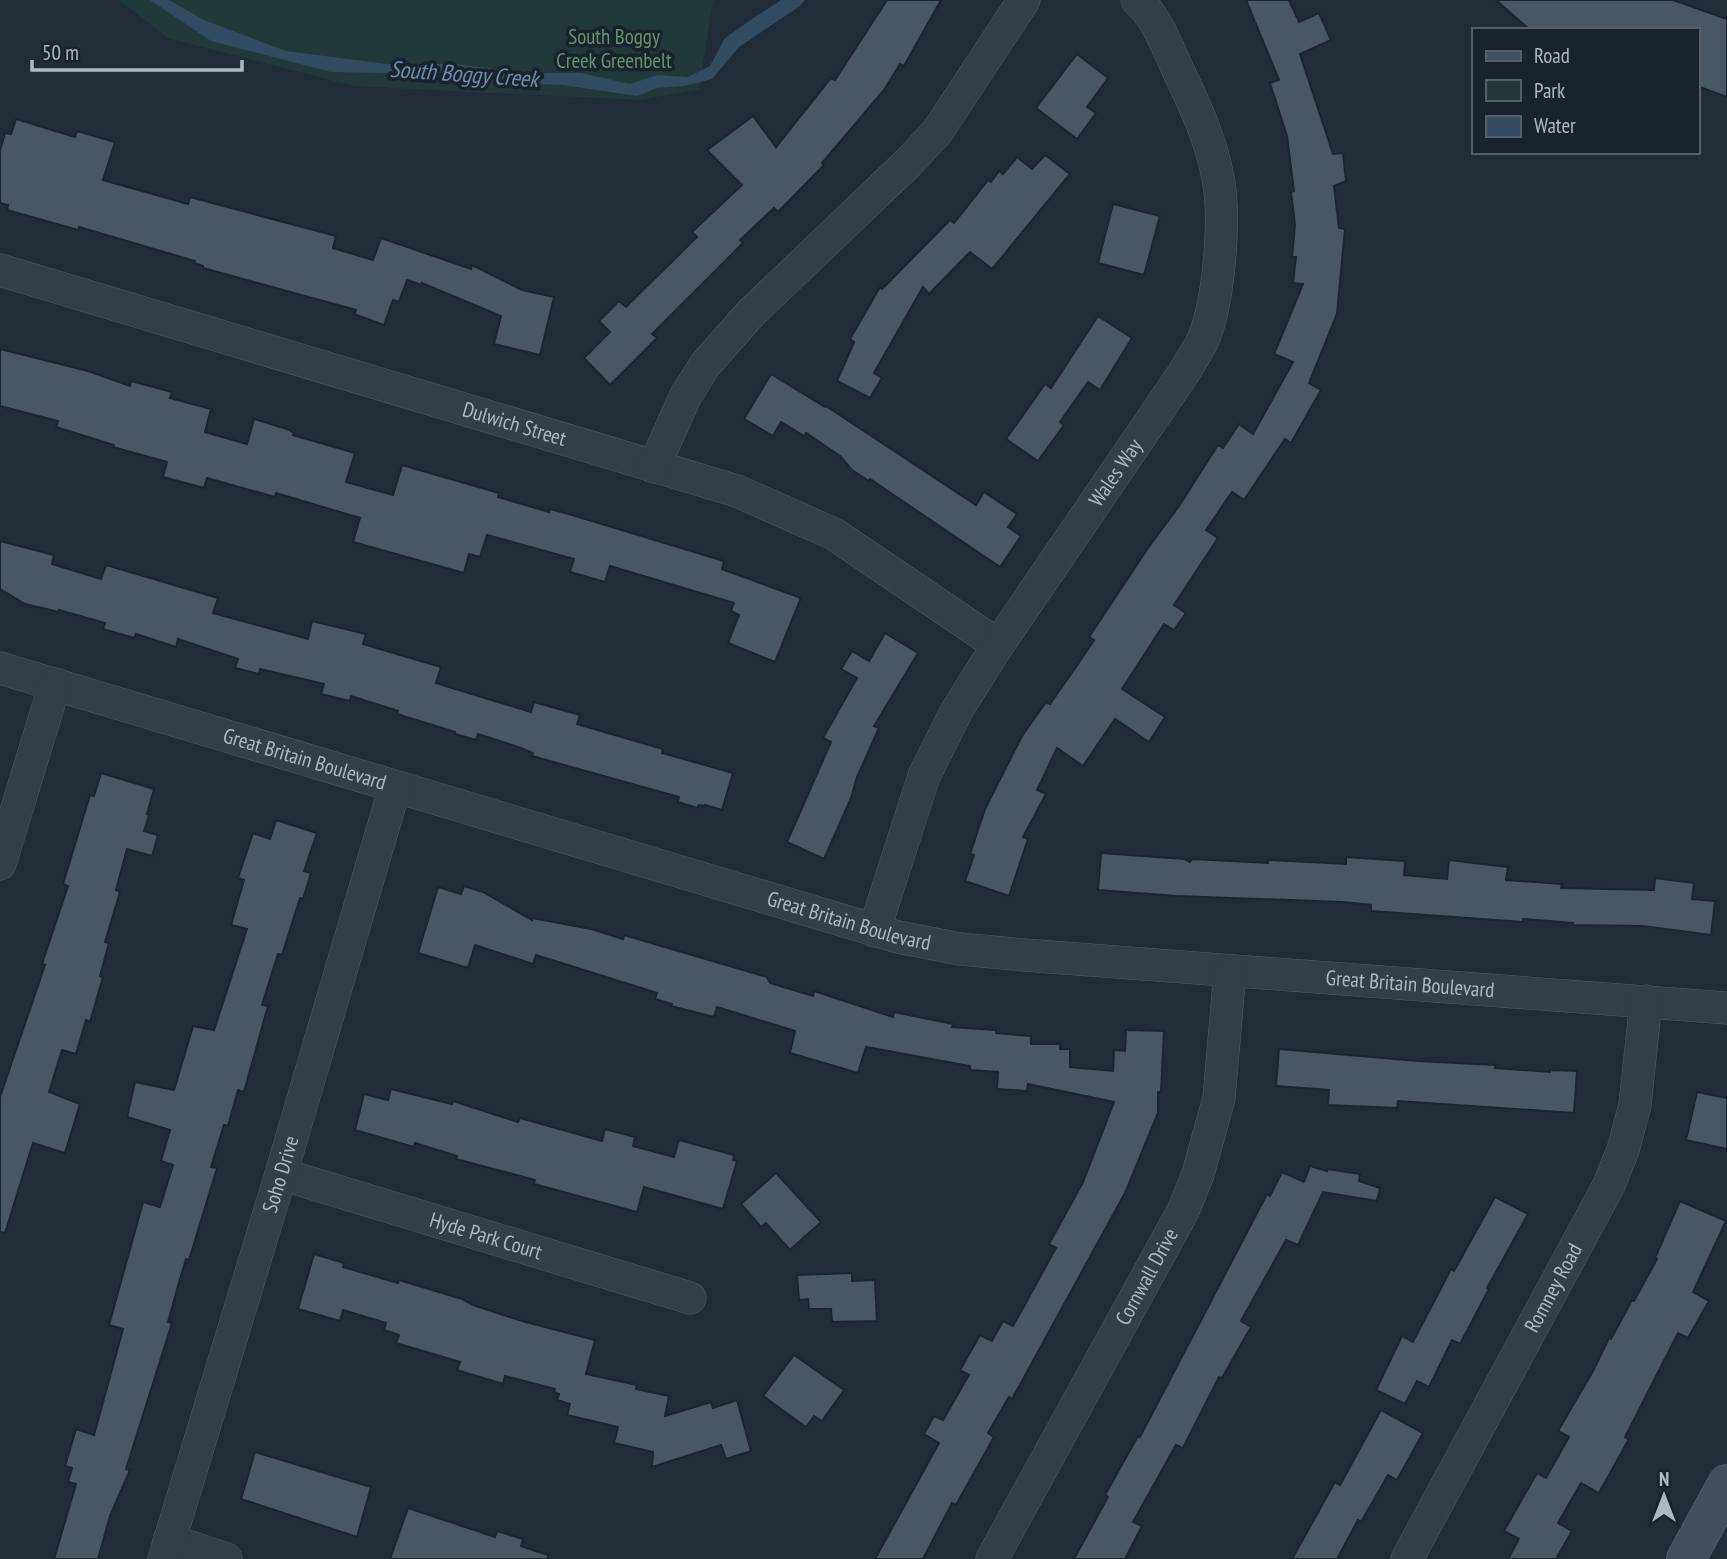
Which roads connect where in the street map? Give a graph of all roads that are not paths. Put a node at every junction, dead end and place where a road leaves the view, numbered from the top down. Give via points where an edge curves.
1 (1024, 0) edge
2 (1137, 0) edge
3 (0, 270) edge
4 (654, 467) junction
5 (998, 645) junction
6 (0, 668) edge
7 (55, 684) junction
8 (395, 787) junction
9 (0, 864) edge
10 (874, 931) junction
11 (1230, 971) junction
12 (1646, 1001) junction
13 (1727, 1008) edge
14 (281, 1174) junction
15 (690, 1298) dead end
16 (1727, 1484) edge
17 (167, 1550) edge
18 (226, 1559) edge
19 (992, 1559) edge
20 (1407, 1559) edge
21 (1686, 1559) edge

1 - 4 street via 937,132 750,314 705,365 685,397
2 - 5 street, Wales Way via 1150,12 1196,108 1219,179 1221,248 1210,313 1203,340 1183,374
3 - 4 street, Dulwich Street
4 - 5 street, Dulwich Street via 737,491 834,534
5 - 10 street, Wales Way via 957,710 924,776
6 - 7 street, Great Britain Boulevard
7 - 8 street, Great Britain Boulevard
7 - 9 street
8 - 10 street, Great Britain Boulevard
8 - 14 street, Soho Drive
10 - 11 street, Great Britain Boulevard via 960,949
11 - 12 street, Great Britain Boulevard
11 - 19 street, Cornwall Drive via 1219,1098 1198,1174 1176,1223
12 - 13 street, Great Britain Boulevard
12 - 20 street, Romney Road via 1635,1105 1609,1185
14 - 15 street, Hyde Park Court
14 - 17 street, Soho Drive
16 - 21 main road
17 - 18 street

